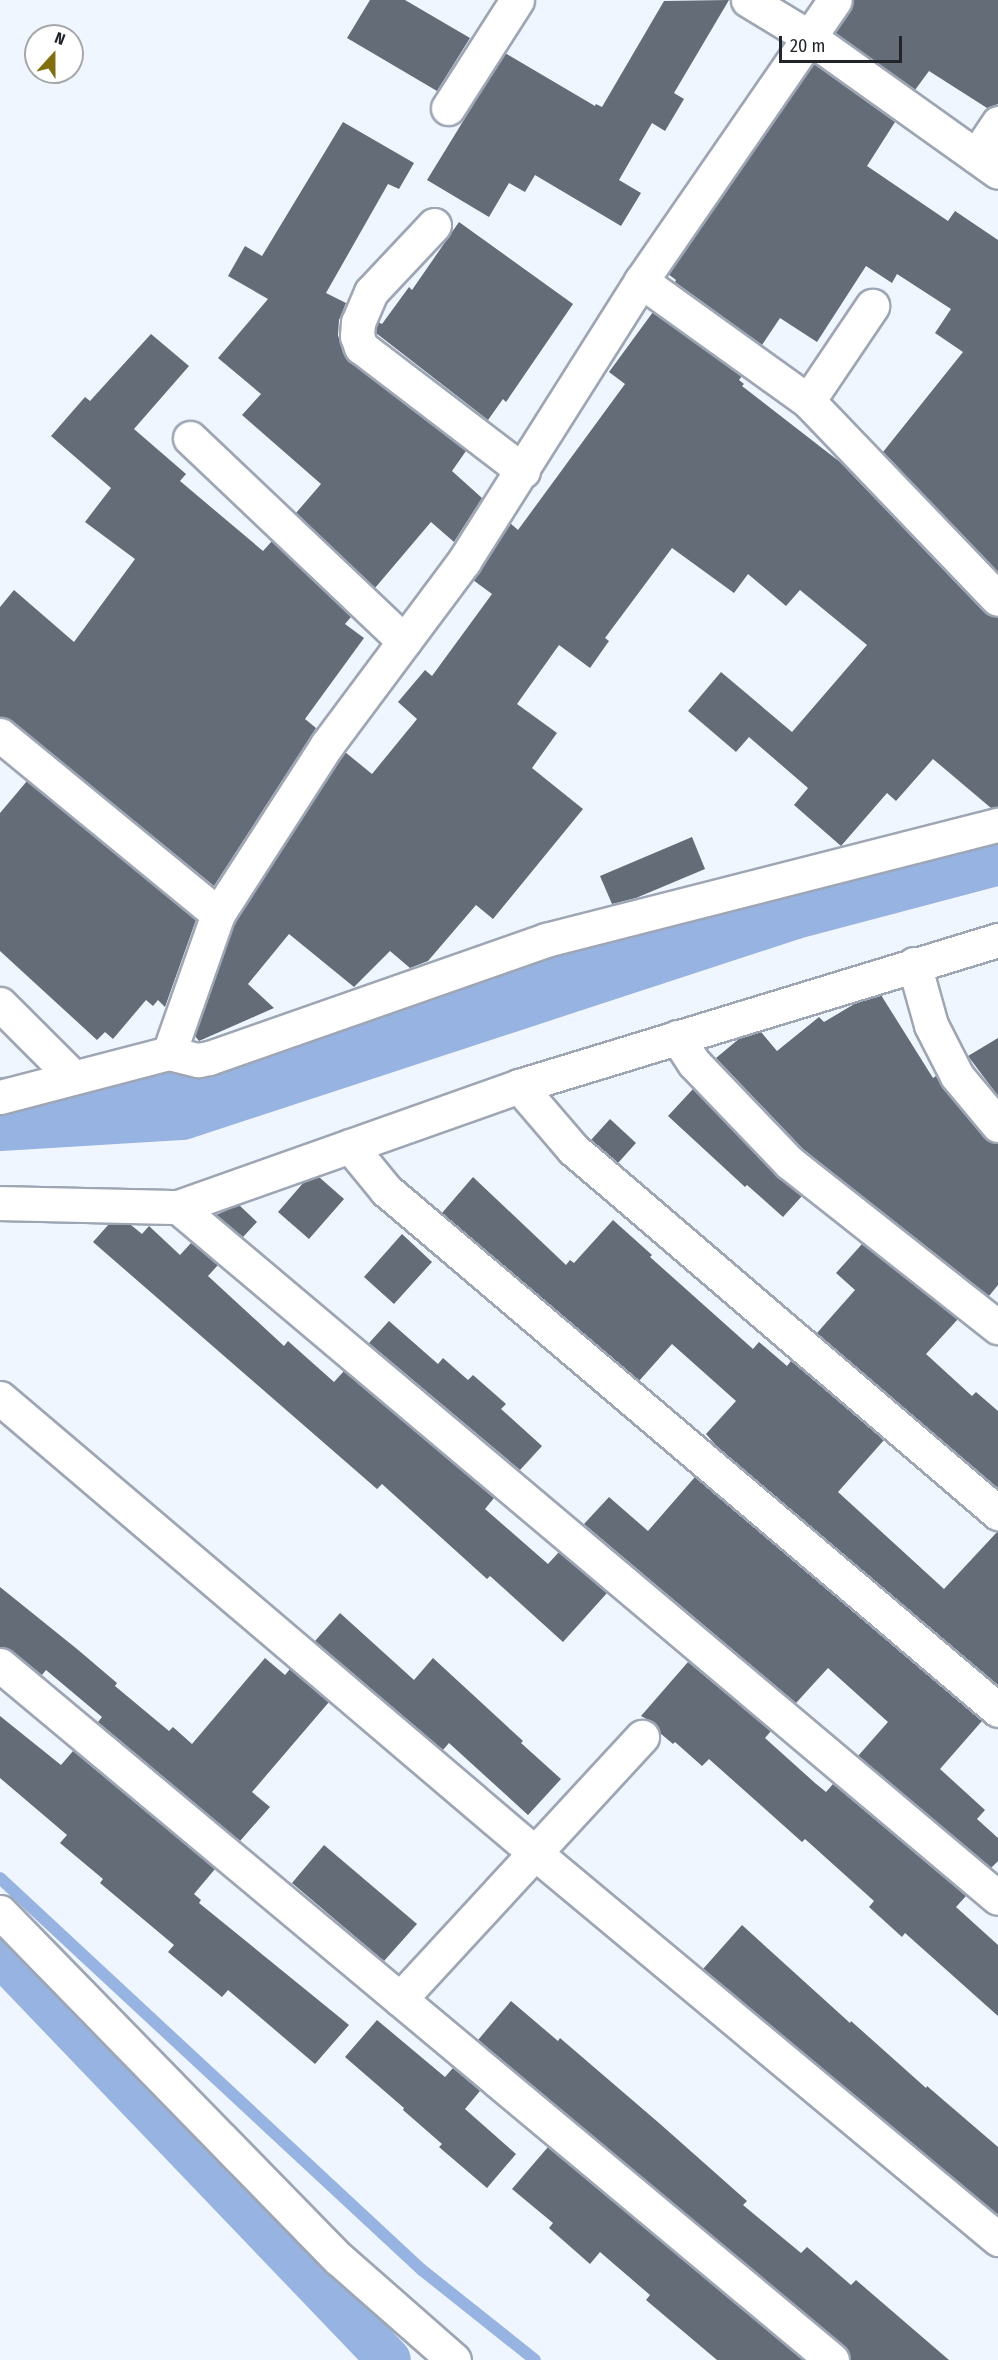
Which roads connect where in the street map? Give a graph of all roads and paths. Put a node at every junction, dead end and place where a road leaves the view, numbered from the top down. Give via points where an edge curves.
1 (517, 0) edge
2 (748, 0) edge
3 (835, 0) edge
4 (809, 38) junction
5 (448, 108) dead end
6 (998, 123) edge
7 (987, 164) edge
8 (434, 225) dead end
9 (641, 281) junction
10 (872, 306) dead end
11 (808, 401) junction
12 (190, 438) dead end
13 (523, 471) junction
14 (998, 599) edge
15 (404, 641) junction
16 (0, 735) edge
17 (998, 825) edge
18 (218, 914) junction
19 (998, 940) edge
20 (914, 964) junction
21 (0, 1004) edge
22 (677, 1037) junction
23 (169, 1053) junction
24 (74, 1077) junction
25 (519, 1086) junction
26 (0, 1097) edge
27 (998, 1125) edge
28 (350, 1146) junction
29 (0, 1203) edge
30 (178, 1207) junction
31 (998, 1327) edge
32 (0, 1398) edge
33 (998, 1513) edge
34 (0, 1665) edge
35 (998, 1710) edge
36 (642, 1737) dead end
37 (535, 1853) junction
38 (998, 1898) edge
39 (0, 1912) edge
40 (400, 1999) junction
41 (998, 2239) edge
42 (454, 2360) edge
43 (832, 2360) edge

1 - 5 street
2 - 4 street
3 - 4 street
4 - 7 street
4 - 9 street
6 - 7 street
8 - 13 street via 371,292 358,321 357,336 361,347
9 - 11 street
9 - 13 street
10 - 11 street
11 - 14 street
12 - 15 street
13 - 15 street via 464,561
15 - 18 street via 327,745
16 - 18 street
17 - 23 street via 546,940 209,1058
18 - 23 street
19 - 20 street
20 - 22 street
20 - 27 street via 931,1025 957,1076
21 - 24 street
22 - 25 street
22 - 31 street via 694,1063 790,1162
23 - 24 street
24 - 26 street
25 - 28 street
25 - 33 street via 573,1149
28 - 30 street
28 - 35 street via 386,1191
29 - 30 street
30 - 38 street
32 - 37 street
34 - 40 street
36 - 37 street
37 - 40 street
37 - 41 street
39 - 42 street via 339,2259
40 - 43 street

